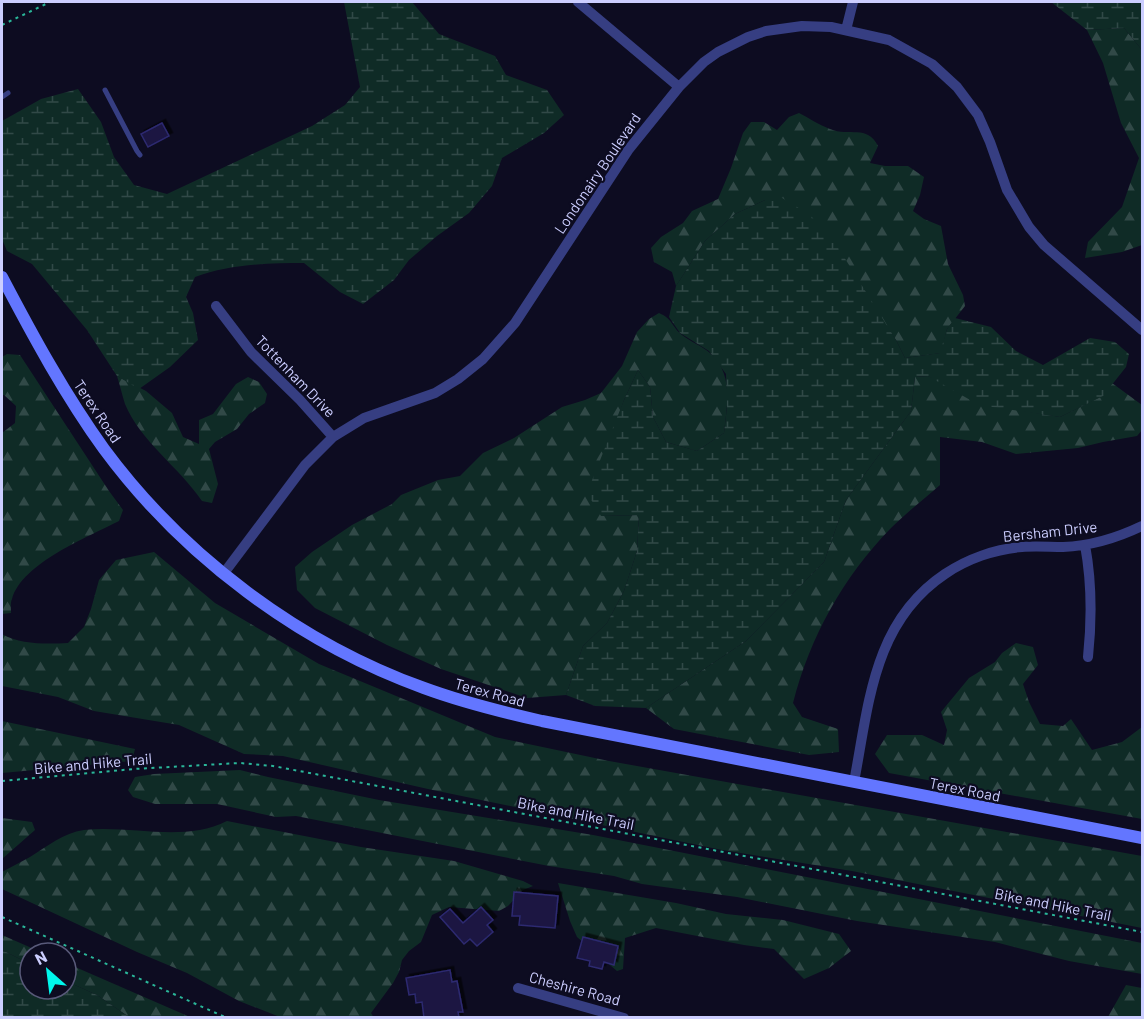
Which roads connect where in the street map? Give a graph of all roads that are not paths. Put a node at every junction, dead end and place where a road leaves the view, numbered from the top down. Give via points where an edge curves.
1 (578, 2) edge
2 (852, 2) edge
3 (846, 30) junction
4 (679, 87) junction
5 (105, 90) dead end
6 (8, 93) dead end
7 (2, 97) edge
8 (140, 155) dead end
9 (2, 277) edge
10 (216, 306) dead end
11 (1143, 330) edge
12 (333, 437) junction
13 (1143, 526) edge
14 (1085, 545) junction
15 (224, 573) junction
16 (1088, 657) dead end
17 (855, 782) junction
18 (1143, 838) edge
19 (518, 988) dead end
20 (624, 1017) edge

1 - 4 street
2 - 3 street
3 - 4 street, Londonairy Boulevard via 793,26 748,37 704,62
3 - 11 street, Londonairy Boulevard via 901,46 945,75 978,116 1007,190 1029,227 1044,245
4 - 12 street, Londonairy Boulevard via 628,149 515,323 483,359 435,393 364,418
5 - 8 lane
6 - 7 lane
9 - 15 main road, Terex Road via 52,369 105,450 174,529
10 - 12 street, Tottenham Drive via 251,352
12 - 15 street, Londonairy Boulevard via 304,465
13 - 14 street, Bersham Drive via 1110,540
14 - 16 street via 1091,585
14 - 17 street, Bersham Drive via 1022,547 982,556 951,570 921,592 896,623 876,668
15 - 17 main road, Terex Road via 312,634 424,688 542,721
17 - 18 main road, Terex Road
19 - 20 street, Cheshire Road

